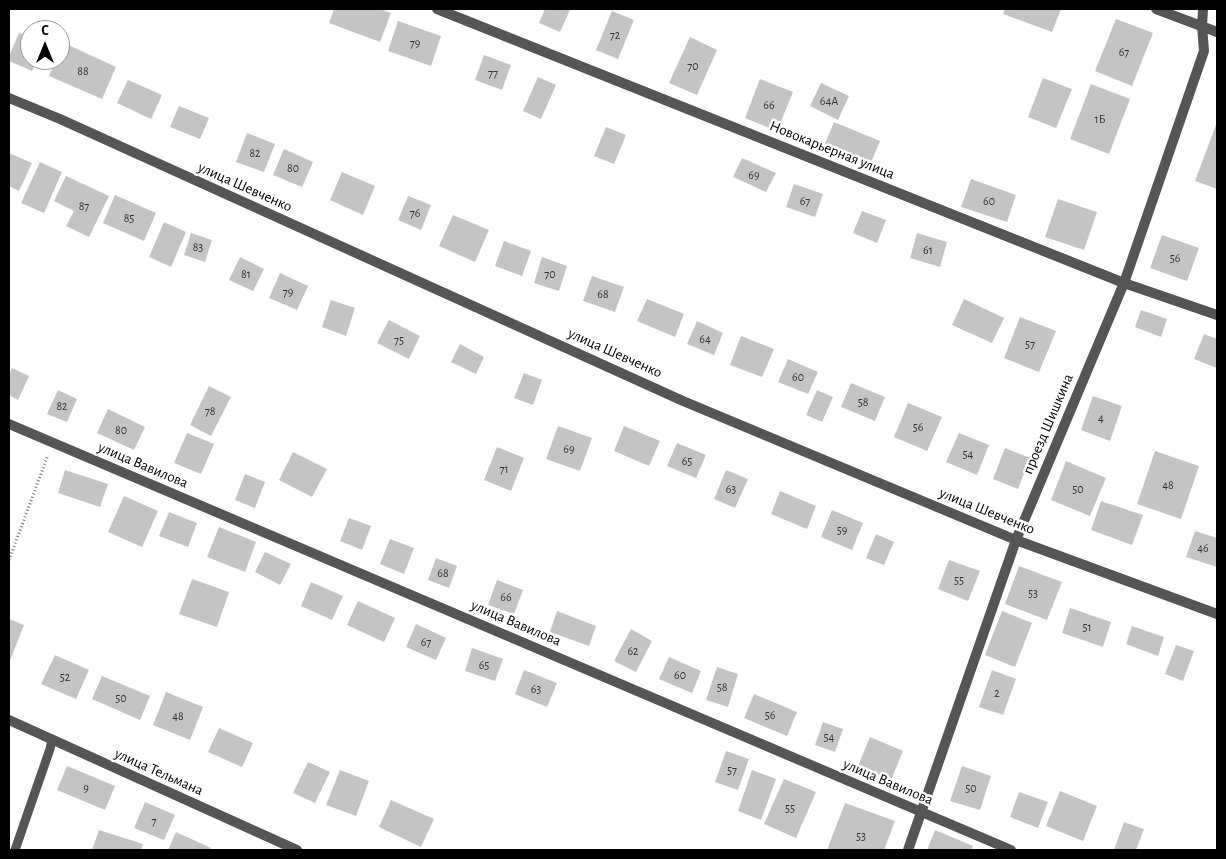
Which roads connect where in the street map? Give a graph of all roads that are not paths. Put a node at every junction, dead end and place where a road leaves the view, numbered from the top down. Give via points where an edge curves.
1 (437, 9) edge
2 (1156, 9) edge
3 (1204, 9) edge
4 (1202, 26) junction
5 (1217, 32) edge
6 (9, 98) edge
7 (1124, 283) junction
8 (1217, 314) edge
9 (9, 424) edge
10 (1016, 540) junction
11 (1217, 614) edge
12 (9, 720) edge
13 (52, 740) junction
14 (922, 812) junction
15 (15, 850) edge
16 (297, 850) edge
17 (908, 850) edge
18 (1011, 850) edge

1 - 7 street, Новокарьерная улица
2 - 4 street
3 - 4 street, проезд Шишкина
4 - 5 street
4 - 7 street, проезд Шишкина via 1204,51
6 - 10 street, улица Шевченко via 683,400
7 - 8 street, Новокарьерная улица
7 - 10 street, проезд Шишкина
9 - 14 street, улица Вавилова
10 - 11 street, улица Шевченко
10 - 14 street, проезд Шишкина
12 - 13 street, улица Тельмана
13 - 15 lane
13 - 16 street, улица Тельмана
14 - 17 street, проезд Шишкина
14 - 18 street, улица Вавилова

